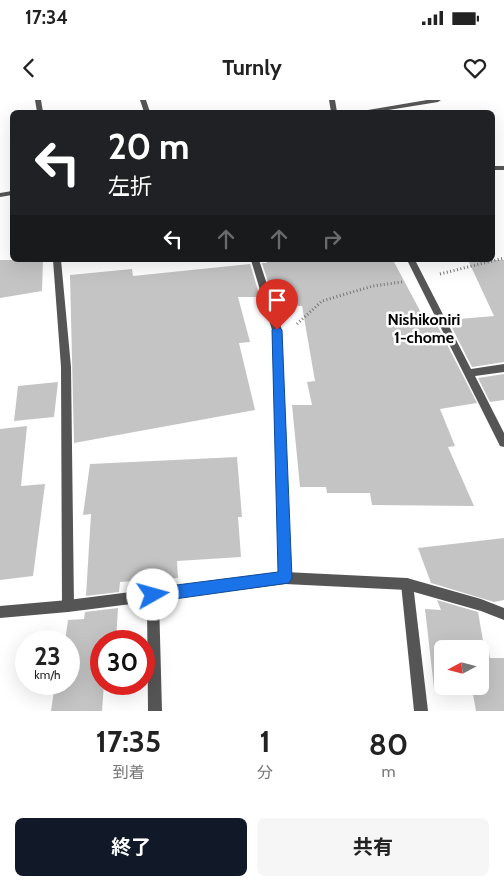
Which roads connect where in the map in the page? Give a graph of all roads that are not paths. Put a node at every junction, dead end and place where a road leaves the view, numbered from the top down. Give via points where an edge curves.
1 (438, 100) edge
2 (380, 110) edge
3 (58, 262) edge
4 (256, 262) edge
5 (412, 262) edge
6 (504, 368) edge
7 (470, 373) junction
8 (504, 443) edge
9 (285, 578) junction
10 (407, 584) junction
11 (153, 595) junction
12 (68, 606) junction
13 (0, 612) edge
14 (504, 614) edge
15 (155, 711) edge
16 (421, 711) edge

1 - 2 street
3 - 12 street via 66,367
4 - 9 street via 277,336
5 - 7 street
6 - 7 street
7 - 8 street
9 - 10 street
9 - 11 street
10 - 14 street
10 - 16 street
11 - 12 street
11 - 15 street
12 - 13 street

